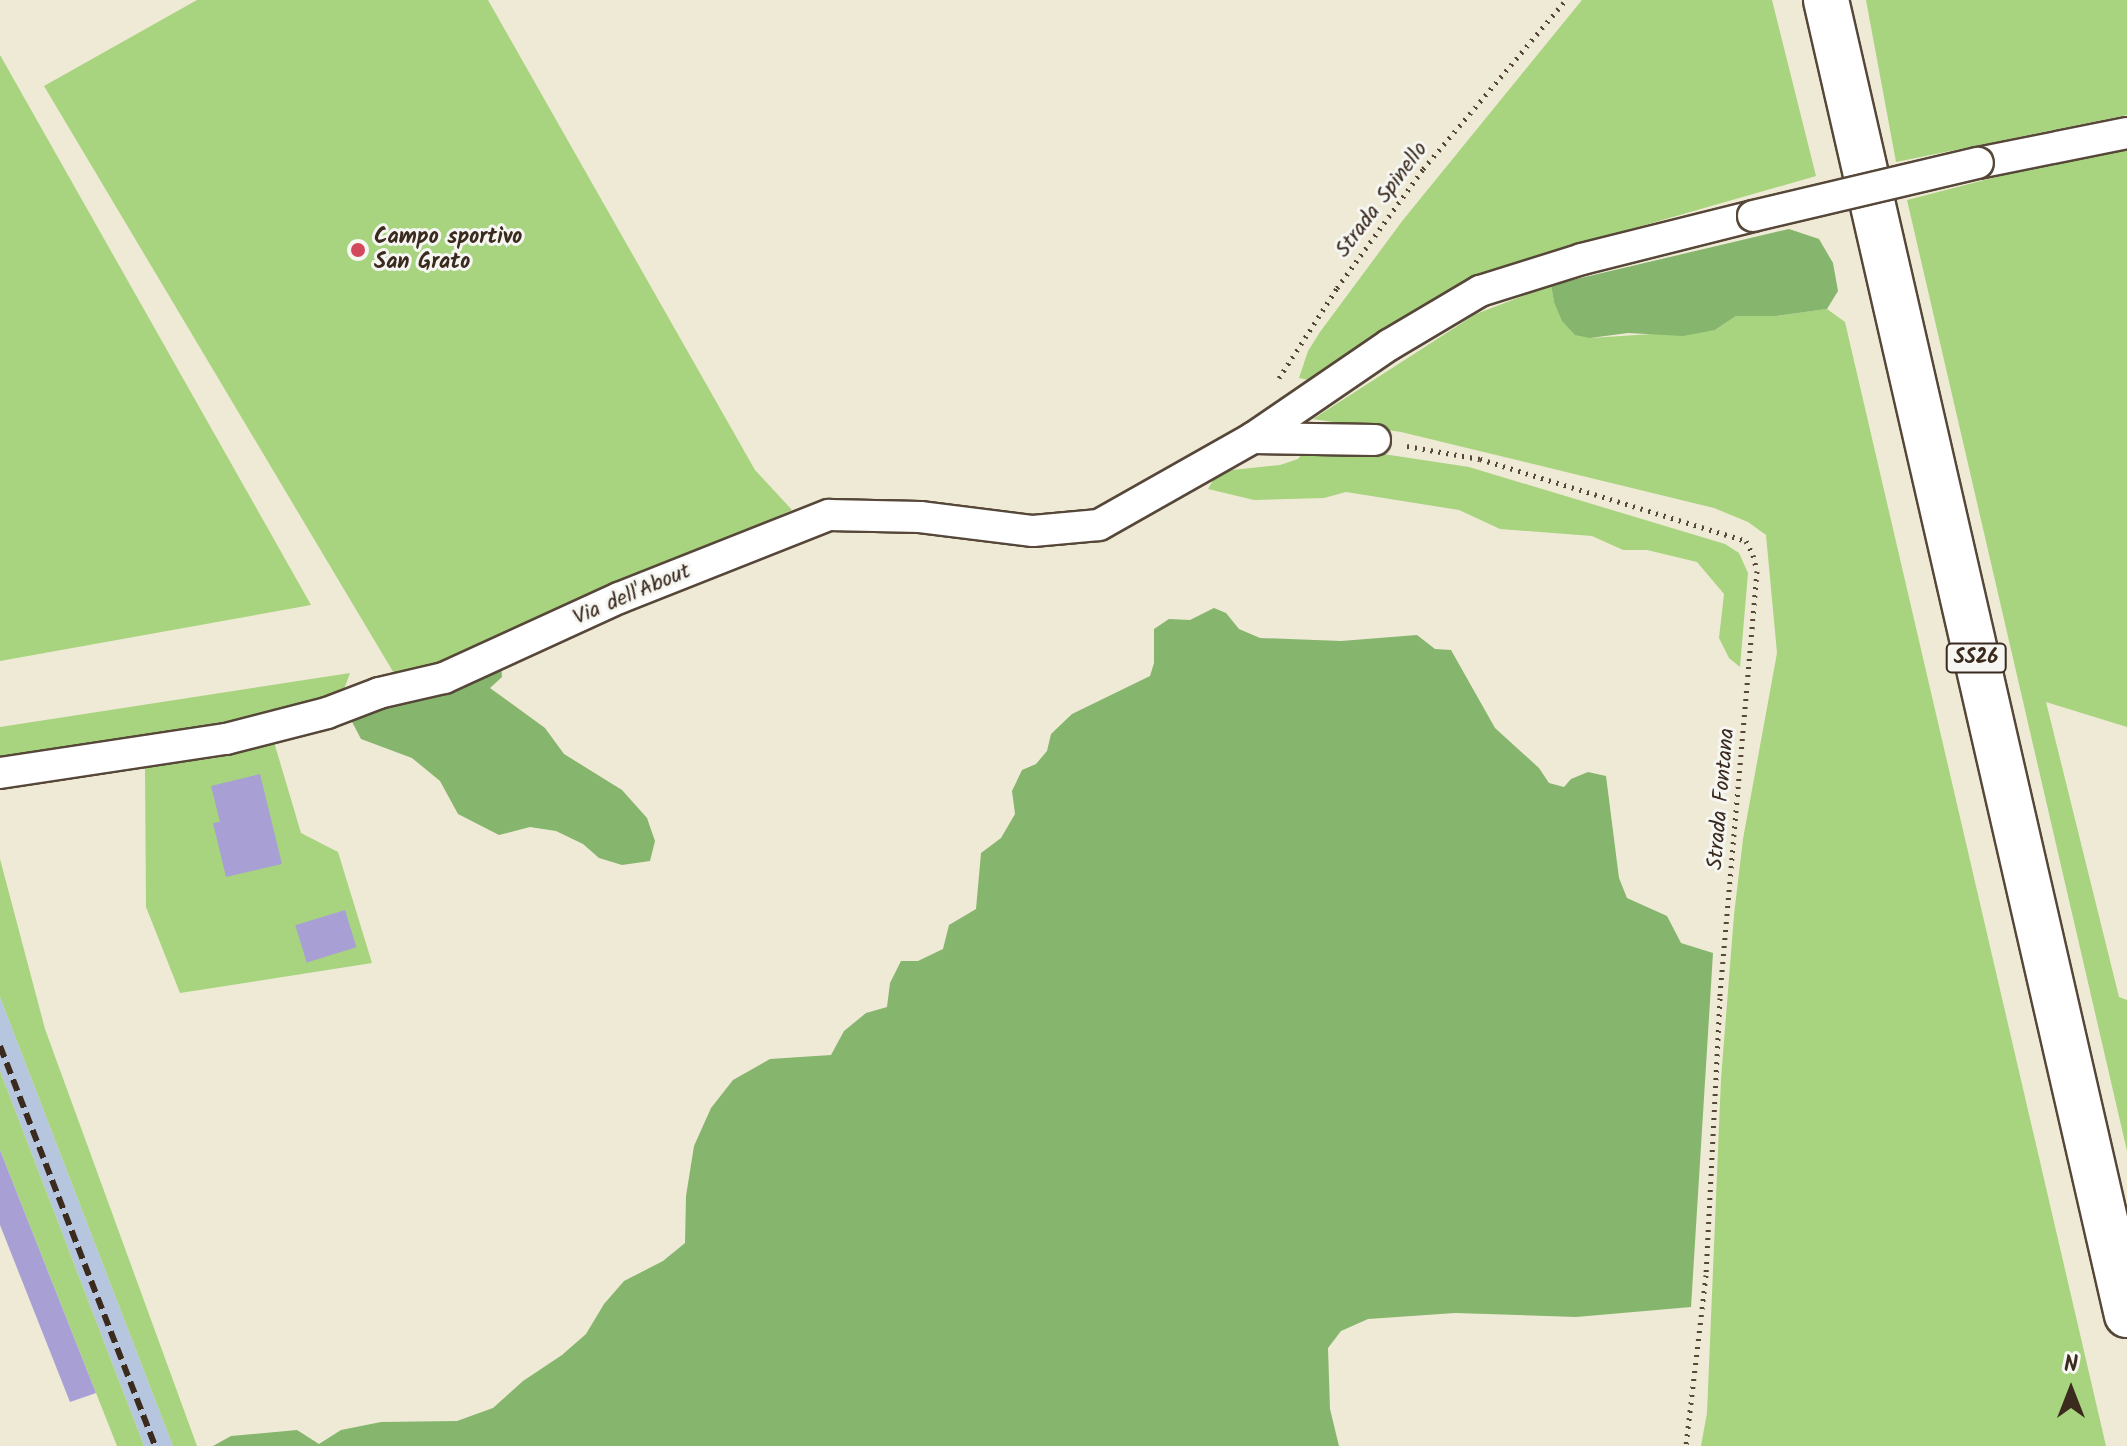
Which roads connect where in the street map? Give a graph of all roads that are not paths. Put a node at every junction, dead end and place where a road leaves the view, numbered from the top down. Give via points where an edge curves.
1 (1826, 0) edge
2 (2127, 133) edge
3 (1253, 438) junction
4 (1375, 440) road end
5 (0, 773) edge
6 (2127, 1315) edge

1 - 6 main road, SS26
2 - 3 street, Via dell'About, bridge via 1753,216 1480,291 1389,345
3 - 4 street
3 - 5 street, Via dell'About via 1099,525 1033,531 920,517 829,515 619,598 444,678 226,739

